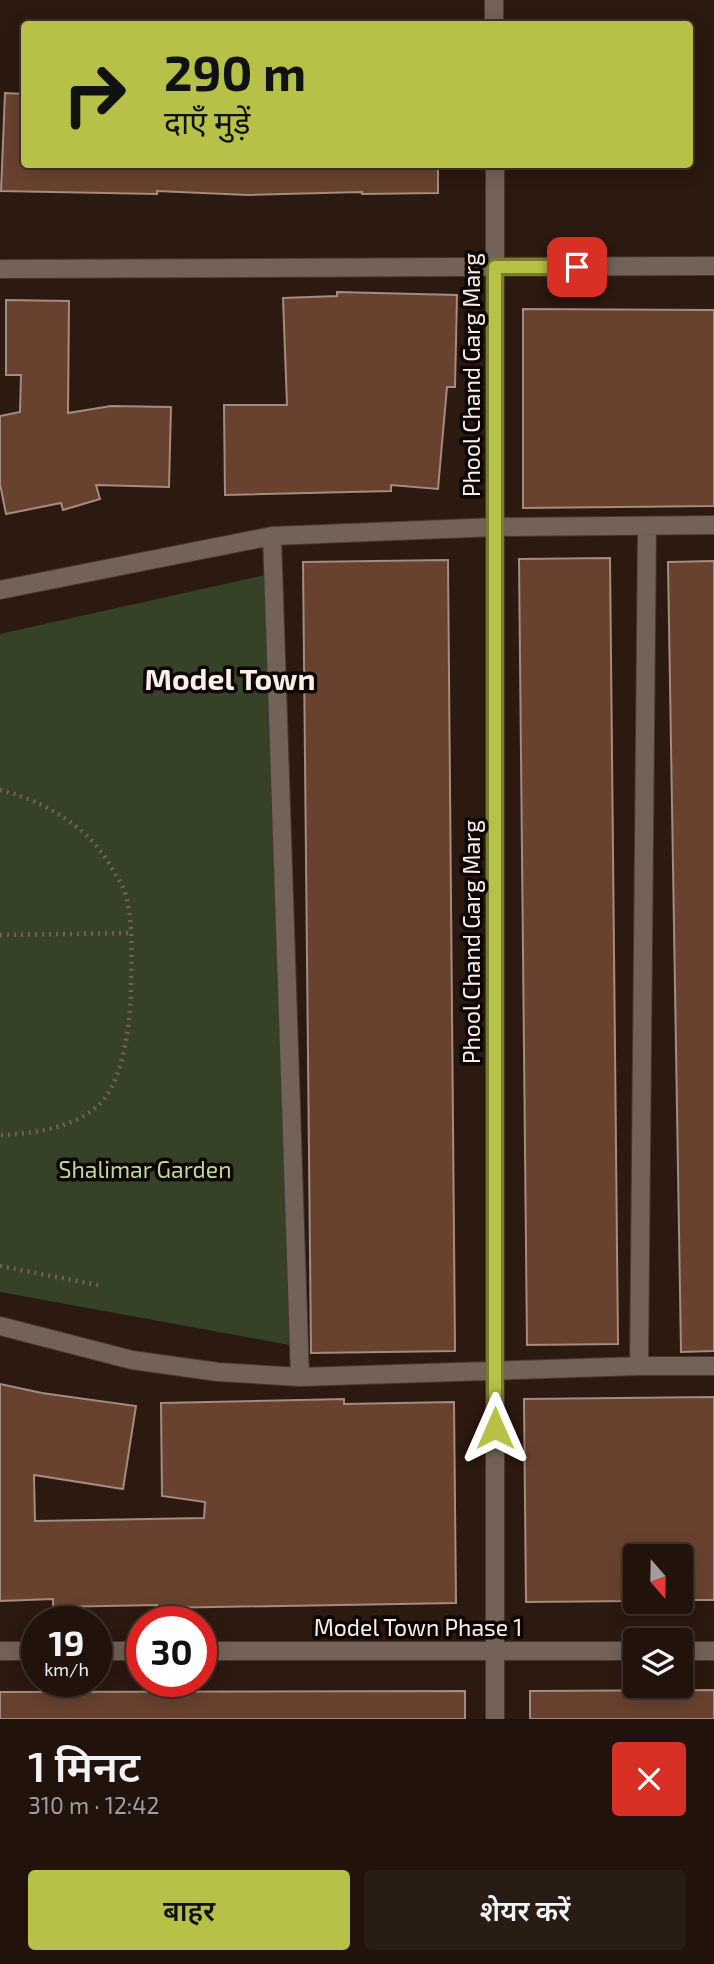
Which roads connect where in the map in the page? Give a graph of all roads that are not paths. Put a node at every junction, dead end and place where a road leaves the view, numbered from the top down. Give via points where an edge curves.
1 (494, 0) edge
2 (494, 21) edge
3 (495, 168) edge
4 (714, 266) edge
5 (495, 267) junction
6 (0, 269) edge
7 (714, 525) edge
8 (647, 526) junction
9 (496, 527) junction
10 (272, 536) junction
11 (0, 590) edge
12 (0, 1326) edge
13 (639, 1366) junction
14 (714, 1366) edge
15 (495, 1372) junction
16 (300, 1377) junction
17 (0, 1651) edge
18 (21, 1651) edge
19 (217, 1651) edge
20 (496, 1651) junction
21 (623, 1651) edge
22 (693, 1651) edge
23 (714, 1651) edge
24 (495, 1719) edge

1 - 2 street
3 - 5 street, Phool Chand Garg Marg
4 - 5 street
5 - 6 street
5 - 9 street, Phool Chand Garg Marg
7 - 8 street
8 - 9 street
8 - 13 street
9 - 10 street
9 - 15 street, Phool Chand Garg Marg
10 - 11 street
10 - 16 street
12 - 16 street via 132,1360
13 - 14 street
13 - 15 street
15 - 16 street
15 - 20 street, Phool Chand Garg Marg
17 - 18 street
19 - 20 street, Model Town Phase 1
20 - 21 street, Model Town Phase 1
20 - 24 street, Phool Chand Garg Marg
22 - 23 street

